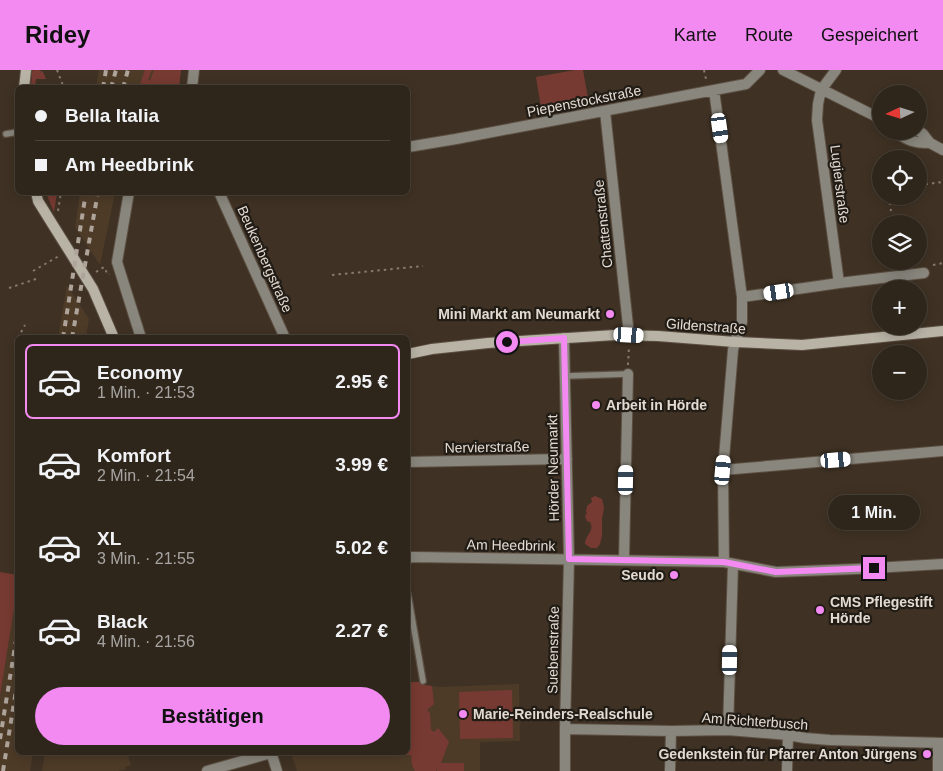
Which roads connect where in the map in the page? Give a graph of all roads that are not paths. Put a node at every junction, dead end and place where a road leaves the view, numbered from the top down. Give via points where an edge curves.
1 (26, 70) edge
2 (194, 70) edge
3 (760, 70) edge
4 (783, 70) edge
5 (836, 70) edge
6 (24, 85) edge
7 (192, 85) edge
8 (714, 90) junction
9 (821, 90) junction
10 (605, 111) junction
11 (872, 115) edge
12 (15, 132) edge
13 (6, 134) dead end
14 (908, 140) edge
15 (928, 140) edge
16 (930, 143) junction
17 (410, 147) edge
18 (943, 150) edge
19 (37, 195) edge
20 (128, 195) edge
21 (220, 195) edge
22 (924, 273) dead end
23 (839, 283) junction
24 (742, 297) junction
25 (943, 332) edge
26 (113, 335) edge
27 (140, 335) edge
28 (283, 335) edge
29 (629, 335) junction
30 (564, 338) junction
31 (735, 342) junction
32 (410, 354) edge
33 (628, 374) joint
34 (565, 376) junction
35 (943, 451) edge
36 (567, 459) junction
37 (410, 462) edge
38 (723, 470) junction
39 (410, 558) edge
40 (569, 559) junction
41 (624, 560) junction
42 (728, 563) junction
43 (943, 564) edge
44 (410, 605) edge
45 (424, 682) dead end
46 (565, 729) junction
47 (728, 730) junction
48 (671, 731) junction
49 (788, 735) junction
50 (940, 743) edge
51 (264, 755) edge
52 (272, 755) edge
53 (207, 771) edge
54 (277, 771) edge
55 (565, 771) edge
56 (670, 771) edge
57 (787, 771) edge
58 (938, 771) edge

1 - 6 main road
2 - 7 street
3 - 8 street, Piepenstockstraße via 746,84
4 - 9 street
5 - 9 street
8 - 10 street, Piepenstockstraße
8 - 24 street
9 - 11 street
9 - 23 street, Lugierstraße via 817,120
10 - 17 street, Piepenstockstraße
10 - 29 street, Chattenstraße
12 - 13 lane
14 - 16 street
15 - 16 street
16 - 18 street
19 - 26 main road via 93,289
20 - 27 street via 117,262
21 - 28 street, Beukenbergstraße
22 - 23 street
23 - 24 street
24 - 31 street via 742,322
25 - 31 main road, Gildenstraße via 802,345
29 - 30 main road, Gildenstraße
29 - 31 main road, Gildenstraße
30 - 32 main road, Gildenstraße via 488,343
30 - 34 street, Hörder Neumarkt
31 - 38 street
33 - 34 lane
33 - 41 street
34 - 36 street, Hörder Neumarkt
35 - 38 street
36 - 37 street, Nervierstraße
36 - 40 street, Hörder Neumarkt
38 - 42 street
39 - 40 street, Am Heedbrink
40 - 41 street, Am Heedbrink
40 - 46 street, Suebenstraße
41 - 42 street, Am Heedbrink
42 - 43 street, Am Heedbrink via 776,572
42 - 47 street
44 - 45 lane
46 - 48 street, Am Richterbusch
46 - 55 street, Suebenstraße
47 - 48 street, Am Richterbusch
47 - 49 street, Am Richterbusch
48 - 56 street
49 - 50 street, Am Richterbusch via 830,740
49 - 57 street
50 - 58 street
51 - 53 street
52 - 54 street

